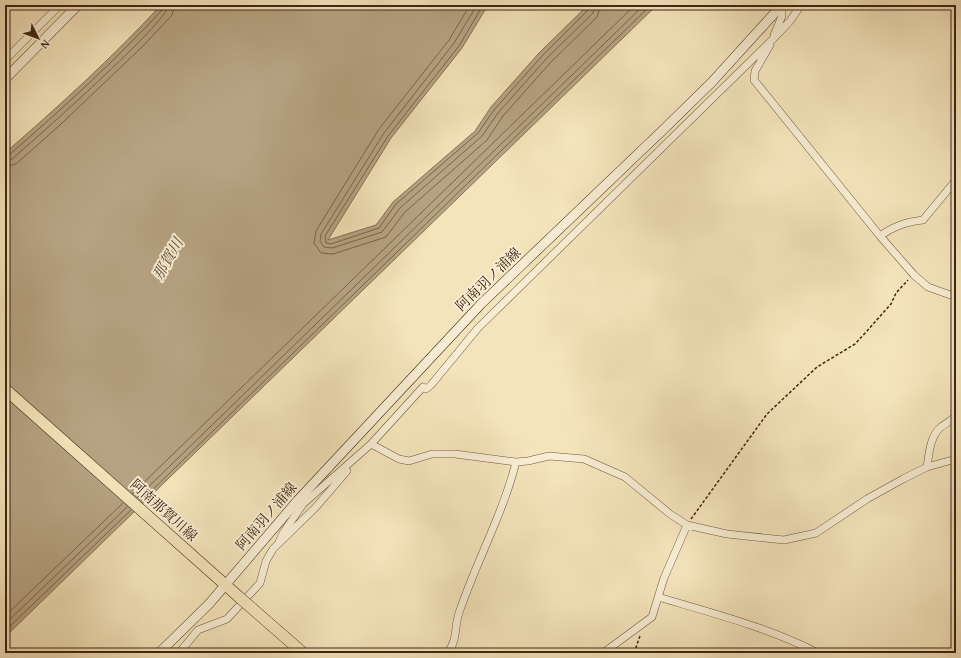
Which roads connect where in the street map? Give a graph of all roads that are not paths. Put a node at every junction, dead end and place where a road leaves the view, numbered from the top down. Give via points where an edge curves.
1 (60, 5) edge
2 (78, 5) edge
3 (782, 5) edge
4 (801, 5) edge
5 (952, 5) edge
6 (956, 6) edge
7 (772, 40) junction
8 (5, 60) edge
9 (5, 79) edge
10 (956, 180) edge
11 (880, 236) junction
12 (956, 297) edge
13 (5, 389) edge
14 (956, 415) edge
15 (371, 444) junction
16 (362, 454) junction
17 (956, 459) edge
18 (516, 462) junction
19 (927, 467) junction
20 (300, 502) junction
21 (687, 525) junction
22 (278, 544) junction
23 (223, 582) junction
24 (658, 597) junction
25 (159, 653) edge
26 (179, 653) edge
27 (303, 653) edge
28 (447, 653) edge
29 (603, 653) edge
30 (818, 653) edge

1 - 8 street
2 - 9 main road
3 - 7 street via 782,16
3 - 20 main road, 阿南羽ノ浦線 via 712,82 481,304
4 - 7 street
5 - 6 street
7 - 11 street via 754,72 754,80
7 - 15 street via 478,328 431,385 426,389 423,387
10 - 11 street via 923,220 893,227
11 - 12 street via 928,287
13 - 23 main road, 阿南那賀川線
14 - 19 street via 939,428 933,437
15 - 16 street
15 - 18 street via 409,461 432,454 455,454
16 - 20 street
16 - 22 street via 315,508
17 - 19 street
18 - 21 street via 549,456 584,459 625,477
18 - 28 street via 509,490 478,560 458,615 457,633 452,648
19 - 21 street via 867,499 816,533 798,539 727,534
20 - 22 street
20 - 23 main road, 阿南羽ノ浦線
21 - 24 street
22 - 26 street via 266,562 260,583 227,619 198,630
23 - 25 main road, 阿南羽ノ浦線
23 - 27 main road, 阿南那賀川線, bridge
24 - 29 street via 652,617
24 - 30 street via 752,624

